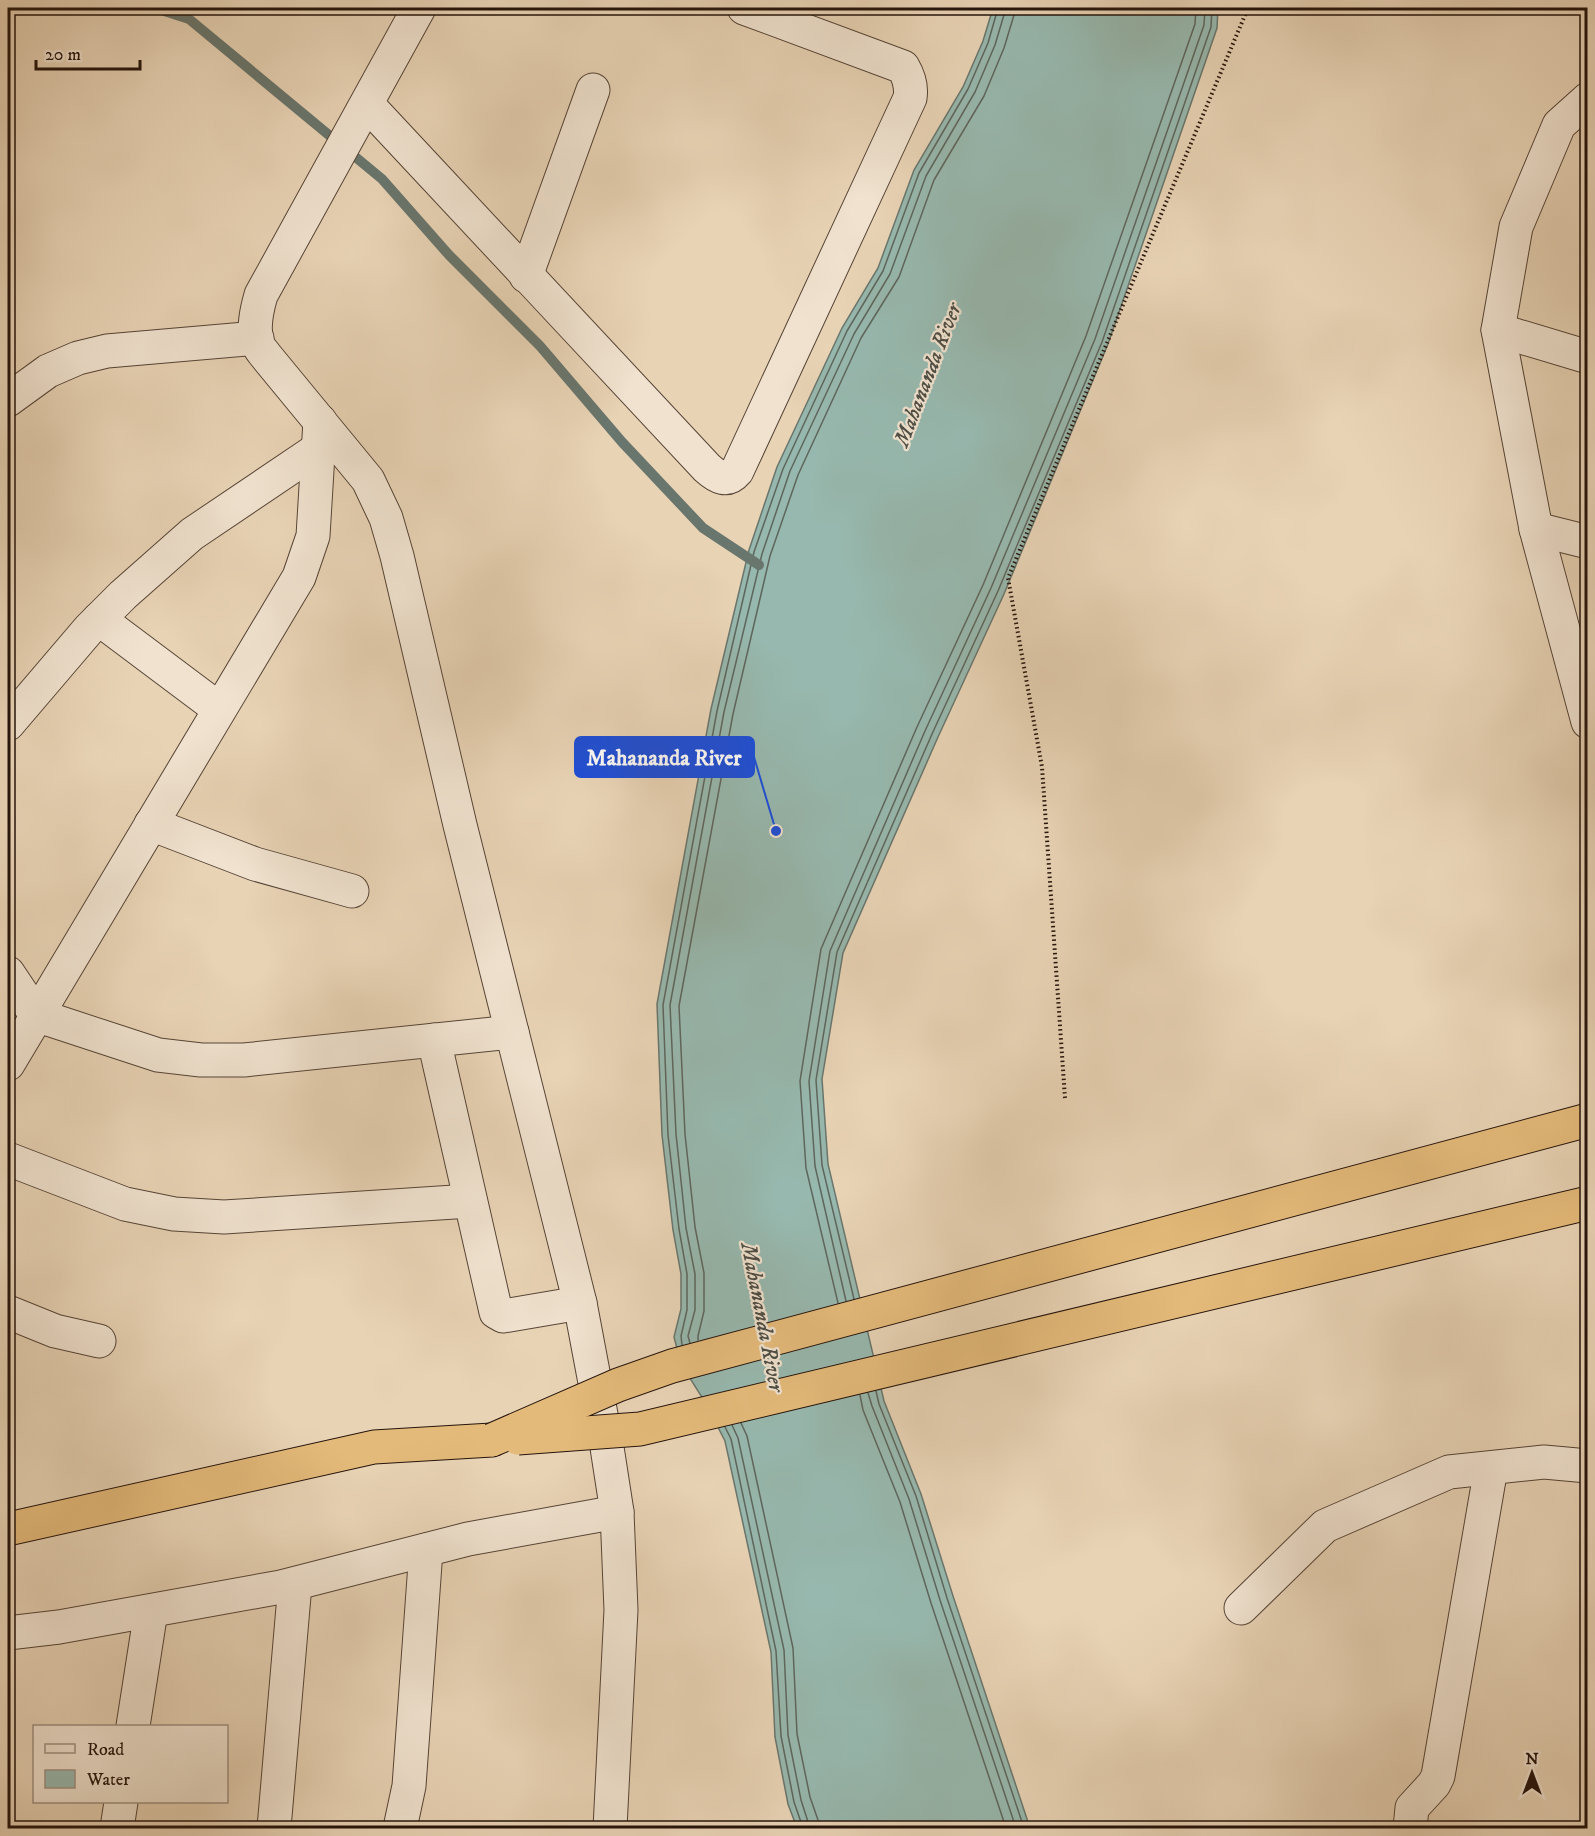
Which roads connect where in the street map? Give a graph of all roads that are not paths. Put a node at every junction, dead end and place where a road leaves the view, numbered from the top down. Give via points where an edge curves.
1 (419, 8) edge
2 (744, 8) edge
3 (593, 90) dead end
4 (1587, 99) edge
5 (364, 109) junction
6 (526, 276) junction
7 (1498, 330) junction
8 (257, 338) junction
9 (1587, 357) edge
10 (8, 400) edge
11 (319, 435) junction
12 (1536, 529) junction
13 (1587, 542) edge
14 (99, 619) junction
15 (219, 709) junction
16 (1587, 717) edge
17 (8, 724) edge
18 (151, 824) junction
19 (352, 891) dead end
20 (8, 973) edge
21 (36, 1015) junction
22 (512, 1032) junction
23 (434, 1040) junction
24 (8, 1064) edge
25 (1587, 1120) edge
26 (8, 1159) edge
27 (470, 1201) junction
28 (1587, 1203) edge
29 (580, 1303) junction
30 (8, 1312) edge
31 (99, 1341) dead end
32 (492, 1440) junction
33 (1587, 1466) edge
34 (1491, 1468) junction
35 (617, 1512) junction
36 (8, 1529) edge
37 (426, 1550) junction
38 (294, 1584) junction
39 (1241, 1608) dead end
40 (151, 1611) junction
41 (8, 1634) edge
42 (133, 1725) edge
43 (121, 1803) edge
44 (117, 1828) edge
45 (274, 1828) edge
46 (400, 1828) edge
47 (610, 1828) edge
48 (1410, 1828) edge

1 - 5 street
2 - 6 street via 903,67 911,89 737,471 723,478 707,468
3 - 6 street
4 - 7 street via 1559,125 1516,227
5 - 6 street
5 - 8 street via 261,295 256,315
7 - 9 street
7 - 12 street
8 - 10 street via 98,353 48,371
8 - 11 street
11 - 14 street via 192,534
11 - 15 street via 313,536 307,557 299,577
11 - 22 street via 368,480 386,518
12 - 13 street
12 - 16 street
14 - 15 street
14 - 17 street
15 - 18 street
18 - 19 street via 255,864
18 - 21 street
20 - 21 street
21 - 23 street via 159,1056 201,1060 244,1060
21 - 24 street
22 - 23 street
22 - 29 street
23 - 27 street
25 - 32 highway, bridge via 672,1366
26 - 27 street via 125,1204 174,1214 224,1217
27 - 29 street via 499,1315
28 - 32 highway, bridge via 640,1429
29 - 35 street
30 - 31 street via 55,1331
32 - 36 highway via 374,1447
33 - 34 street via 1544,1462
34 - 39 street via 1449,1472 1325,1526
34 - 48 street via 1438,1776 1412,1808
35 - 37 street via 486,1535
35 - 47 street via 621,1610
37 - 38 street
37 - 46 street via 409,1786
38 - 40 street
38 - 45 street
40 - 41 street
40 - 42 street
43 - 44 street

